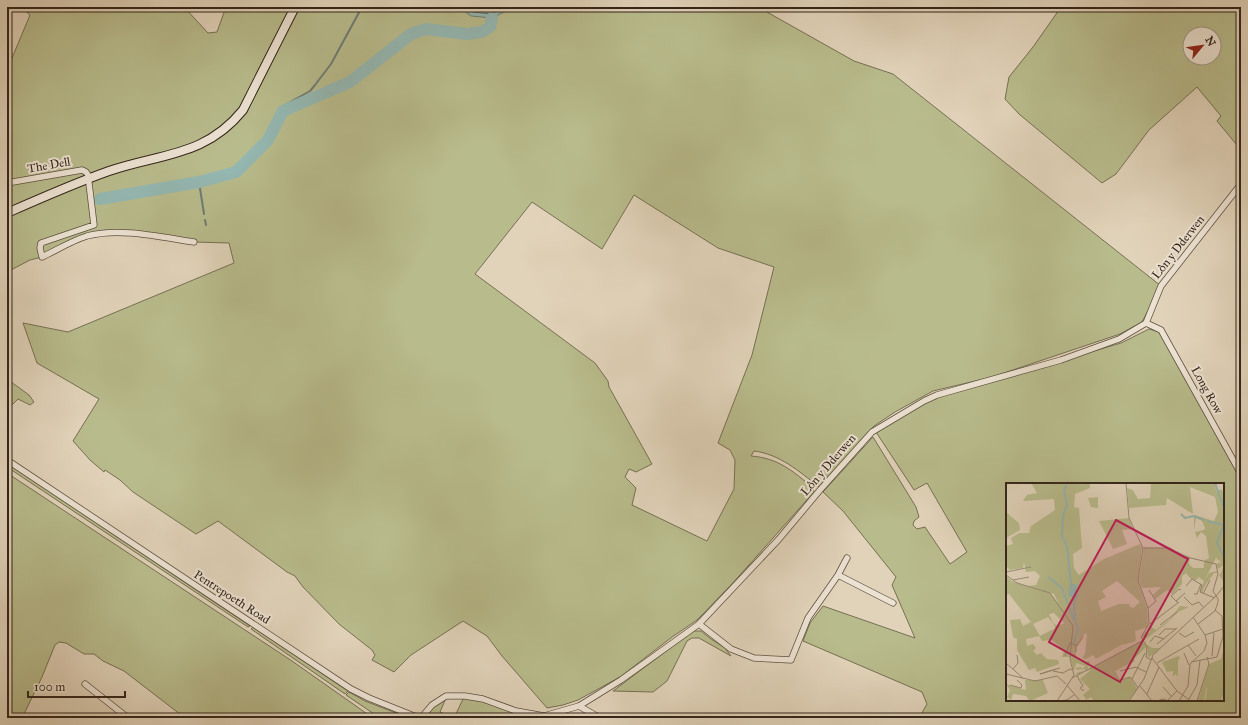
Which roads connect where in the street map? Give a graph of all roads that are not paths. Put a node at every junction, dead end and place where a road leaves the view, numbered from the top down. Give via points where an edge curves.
1 (295, 7) edge
2 (88, 179) junction
3 (7, 183) edge
4 (1241, 184) edge
5 (7, 213) edge
6 (194, 242) dead end
7 (1146, 323) junction
8 (7, 460) edge
9 (1241, 474) edge
10 (847, 558) dead end
11 (838, 575) junction
12 (894, 603) dead end
13 (698, 624) junction
14 (85, 684) dead end
15 (579, 706) junction
16 (128, 718) edge
17 (420, 718) edge
18 (600, 718) edge

1 - 2 main road via 243,110 232,123 206,142 184,151 111,170
2 - 3 street, The Dell via 86,172 82,170
2 - 5 main road
2 - 6 street via 94,225 41,243 42,257 74,241 104,233
4 - 7 street, Lôn y Dderwen via 1160,286
7 - 9 street, Long Row via 1161,330
7 - 13 street, Lôn y Dderwen via 1119,339 1061,360 937,395 876,428 779,539
8 - 17 street, Pentrepoeth Road via 351,689
10 - 11 street
11 - 12 street
11 - 13 street via 808,618 791,660 754,658 731,649
13 - 15 street, Lôn y Dderwen via 621,680
14 - 16 street
15 - 17 street, Lôn y Dderwen via 544,716 483,699 446,696 432,705
15 - 18 street

